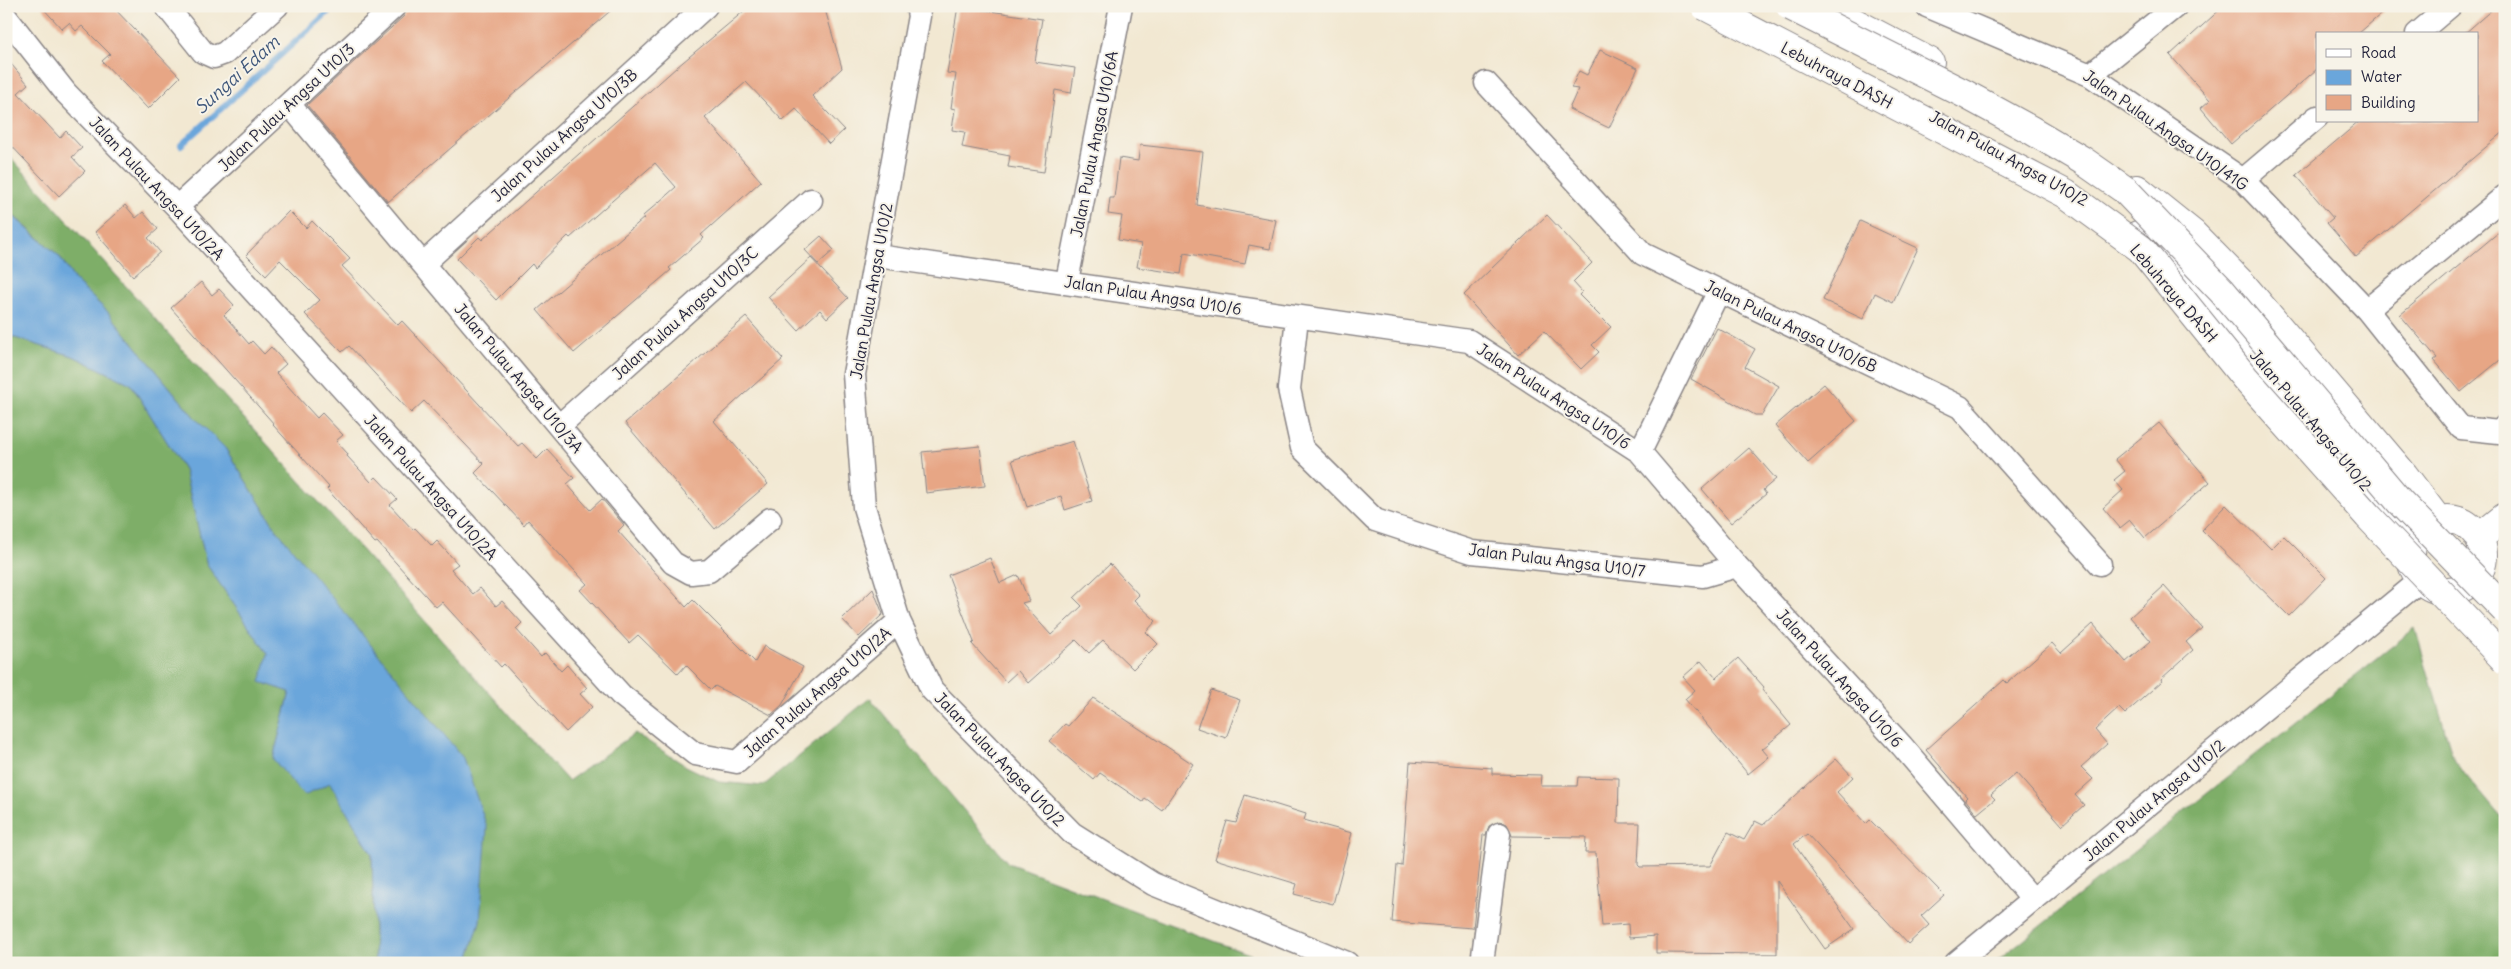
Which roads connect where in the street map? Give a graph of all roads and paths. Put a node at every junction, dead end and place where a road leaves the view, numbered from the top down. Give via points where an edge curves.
1 (166, 6) edge
2 (277, 6) edge
3 (395, 6) edge
4 (706, 6) edge
5 (917, 6) edge
6 (1121, 6) edge
7 (1705, 6) edge
8 (1722, 6) edge
9 (1790, 6) edge
10 (1823, 6) edge
11 (1927, 6) edge
12 (2176, 6) edge
13 (2450, 6) edge
14 (6, 17) edge
15 (2419, 32) edge
16 (2090, 75) junction
17 (1486, 82) dead end
18 (288, 104) junction
19 (2316, 118) edge
20 (2243, 180) junction
21 (2505, 196) edge
22 (811, 200) dead end
23 (177, 207) junction
24 (877, 256) junction
25 (423, 264) junction
26 (1067, 281) junction
27 (1719, 291) junction
28 (2366, 310) junction
29 (1297, 318) junction
30 (560, 426) junction
31 (2505, 426) edge
32 (1640, 452) junction
33 (2505, 517) edge
34 (770, 519) dead end
35 (2438, 520) junction
36 (2478, 538) junction
37 (2413, 542) junction
38 (2100, 564) dead end
39 (1737, 566) junction
40 (2478, 571) junction
41 (2421, 580) junction
42 (2450, 590) junction
43 (2505, 602) edge
44 (2505, 610) edge
45 (899, 621) junction
46 (2505, 660) edge
47 (1499, 834) dead end
48 (2033, 900) junction
49 (1347, 963) edge
50 (1482, 963) edge
51 (1956, 963) edge

1 - 2 street via 203,52 214,57 225,53
3 - 18 street, Jalan Pulau Angsa U10/3
4 - 25 street, Jalan Pulau Angsa U10/3B
5 - 24 street, Jalan Pulau Angsa U10/2 via 919,16
6 - 26 street, Jalan Pulau Angsa U10/6A
7 - 46 main road, Lebuhraya DASH, bridge via 2066,194 2141,249 2258,392 2368,516
8 - 37 main road, Jalan Pulau Angsa U10/2 via 2067,186 2142,238 2206,293
9 - 44 main road, Lebuhraya DASH, bridge via 2031,130 2124,190 2222,291 2400,502
10 - 35 main road via 1963,78 2086,148 2193,234 2243,285 2404,475
11 - 16 street, Jalan Pulau Angsa U10/41G
12 - 16 street
13 - 15 street
14 - 23 street, Jalan Pulau Angsa U10/2A via 66,93
16 - 20 street, Jalan Pulau Angsa U10/41G
17 - 27 street, Jalan Pulau Angsa U10/6B via 1643,254
18 - 23 street, Jalan Pulau Angsa U10/3
18 - 25 street, Jalan Pulau Angsa U10/3A
19 - 20 street
20 - 28 street, Jalan Pulau Angsa U10/41G
21 - 28 street
22 - 30 street, Jalan Pulau Angsa U10/3C
23 - 45 street, Jalan Pulau Angsa U10/2A via 621,695 696,754 737,762
24 - 26 street, Jalan Pulau Angsa U10/6
24 - 45 street, Jalan Pulau Angsa U10/2 via 854,374 864,507
25 - 30 street, Jalan Pulau Angsa U10/3A
26 - 29 street, Jalan Pulau Angsa U10/6
27 - 32 street
27 - 38 street, Jalan Pulau Angsa U10/6B via 1960,407
28 - 31 street, Jalan Pulau Angsa U10/41G via 2461,428 2498,432
29 - 32 street, Jalan Pulau Angsa U10/6 via 1469,341
29 - 39 street, Jalan Pulau Angsa U10/7 via 1289,389 1302,448 1375,520 1472,552 1703,576
30 - 34 street, Jalan Pulau Angsa U10/3A via 673,563 691,573 709,570
32 - 39 street, Jalan Pulau Angsa U10/6
33 - 36 main road
35 - 36 main road via 2462,522
35 - 37 main road via 2427,524
36 - 40 main road via 2482,560
37 - 41 main road via 2411,562
39 - 48 street, Jalan Pulau Angsa U10/6 via 1902,746
40 - 42 main road via 2471,581
40 - 43 main road
41 - 42 main road via 2440,590
41 - 48 street, Jalan Pulau Angsa U10/2
42 - 46 main road
45 - 49 street, Jalan Pulau Angsa U10/2 via 932,690 1072,833 1153,884
47 - 50 street
48 - 51 street, Jalan Pulau Angsa U10/2

